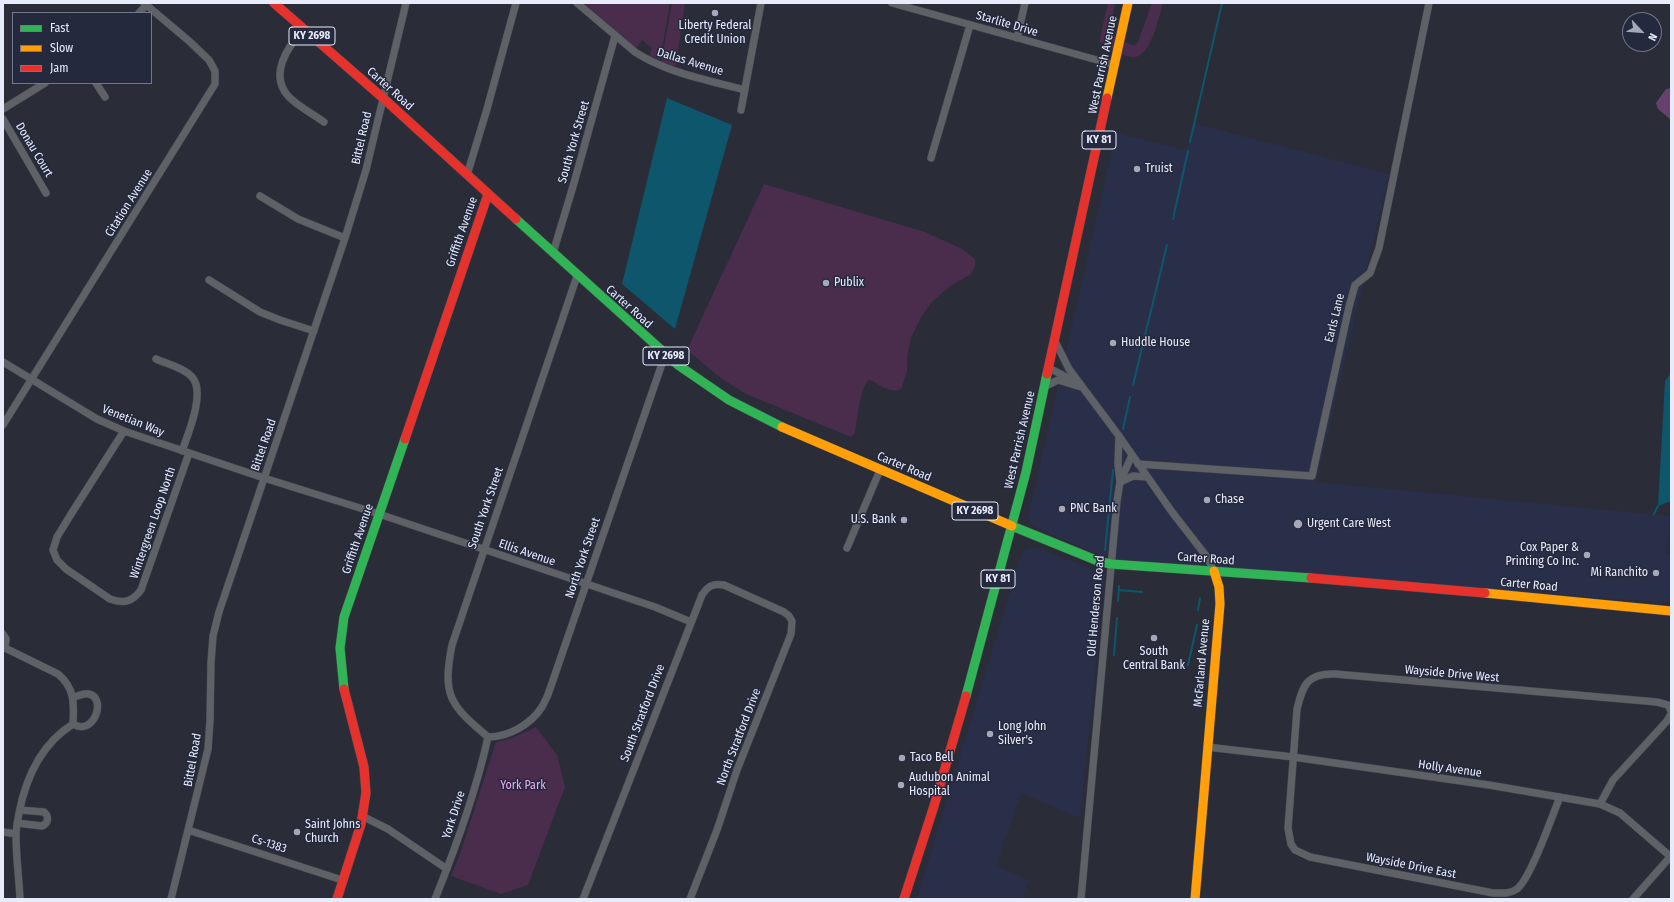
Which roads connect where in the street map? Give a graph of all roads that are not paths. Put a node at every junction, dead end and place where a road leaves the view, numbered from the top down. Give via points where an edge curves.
1 (274, 3) edge
2 (406, 3) edge
3 (516, 3) edge
4 (577, 3) edge
5 (761, 3) edge
6 (892, 3) edge
7 (1025, 3) edge
8 (1128, 3) edge
9 (1429, 3) edge
10 (146, 4) edge
11 (140, 12) edge
12 (970, 25) junction
13 (304, 29) junction
14 (615, 36) junction
15 (1017, 38) junction
16 (1115, 65) junction
17 (43, 84) edge
18 (97, 84) edge
19 (745, 90) junction
20 (105, 97) dead end
21 (383, 98) junction
22 (3, 109) edge
23 (741, 110) dead end
24 (3, 119) edge
25 (324, 122) dead end
26 (931, 158) dead end
27 (467, 175) junction
28 (46, 193) dead end
29 (488, 194) junction
30 (260, 196) dead end
31 (345, 238) junction
32 (553, 253) junction
33 (577, 276) junction
34 (209, 280) dead end
35 (314, 331) junction
36 (1055, 341) junction
37 (665, 355) junction
38 (156, 359) dead end
39 (3, 362) edge
40 (1049, 368) junction
41 (31, 380) junction
42 (1046, 386) junction
43 (1081, 387) junction
44 (3, 425) edge
45 (124, 431) junction
46 (1119, 436) junction
47 (186, 452) junction
48 (1132, 455) junction
49 (1138, 464) junction
50 (880, 470) junction
51 (1146, 477) junction
52 (264, 478) junction
53 (1120, 482) junction
54 (379, 514) junction
55 (1012, 526) junction
56 (847, 548) dead end
57 (483, 549) junction
58 (1111, 564) junction
59 (1214, 571) junction
60 (586, 584) junction
61 (758, 599) joint
62 (1671, 611) edge
63 (691, 622) junction
64 (3, 634) edge
65 (4, 648) edge
66 (74, 697) junction
67 (1671, 713) edge
68 (73, 724) junction
69 (488, 737) junction
70 (1207, 747) junction
71 (1293, 757) junction
72 (1560, 797) junction
73 (1600, 804) junction
74 (20, 810) junction
75 (362, 816) junction
76 (18, 824) junction
77 (188, 830) junction
78 (3, 832) edge
79 (16, 834) junction
80 (1671, 857) edge
81 (448, 869) junction
82 (342, 880) junction
83 (20, 899) edge
84 (171, 899) edge
85 (337, 899) edge
86 (435, 899) edge
87 (583, 899) edge
88 (690, 899) edge
89 (904, 899) edge
90 (1081, 899) edge
91 (1196, 899) edge
92 (1633, 899) edge

1 - 13 main road, Carter Road / KY 2698
2 - 21 street, Bittel Road
3 - 27 street
4 - 14 street, Dallas Avenue
5 - 19 street
6 - 12 street, Starlite Drive
7 - 15 street
8 - 16 main road, West Parrish Avenue / KY 81
9 - 49 street, Earls Lane via 1379,248 1370,273 1355,285 1312,476
10 - 11 street
10 - 41 street, Citation Avenue via 209,60 216,72 215,84
12 - 15 street, Starlite Drive
12 - 26 street
13 - 21 main road, Carter Road / KY 2698
13 - 25 street via 292,41 284,55 280,71 282,86 288,96
14 - 19 street, Dallas Avenue via 656,64
14 - 32 street, South York Street
15 - 16 street, Starlite Drive
16 - 36 main road, West Parrish Avenue / KY 81
17 - 22 street
18 - 20 street
19 - 23 street
21 - 27 main road, Carter Road / KY 2698
21 - 31 street, Bittel Road via 366,170
24 - 28 street, Donau Court
27 - 29 main road, Carter Road / KY 2698
29 - 32 main road, Carter Road / KY 2698
29 - 54 main road, Griffith Avenue
30 - 31 street via 298,220
31 - 35 street, Bittel Road
32 - 33 main road, Carter Road / KY 2698
33 - 37 main road, Carter Road / KY 2698
33 - 57 street, South York Street
34 - 35 street via 260,312
35 - 52 street, Bittel Road
36 - 40 main road, West Parrish Avenue / KY 81
36 - 43 street via 1062,358
37 - 50 main road, Carter Road / KY 2698 via 700,382 740,407
37 - 60 street, North York Street
38 - 47 street via 186,372 194,379 198,389
39 - 41 street, Venetian Way
40 - 42 main road, West Parrish Avenue / KY 81
40 - 43 street via 1072,379
41 - 44 street, Citation Avenue
41 - 45 street, Venetian Way via 97,420
42 - 43 street via 1058,380
42 - 55 main road, West Parrish Avenue / KY 81
43 - 46 street
45 - 47 street, Venetian Way
45 - 47 street, Wintergreen Loop North via 54,543 54,555 66,569 118,602 128,601 141,590
46 - 48 street
46 - 53 street
47 - 52 street, Venetian Way
48 - 49 street, McFarland Avenue
48 - 53 street, Old Henderson Road
49 - 51 street, McFarland Avenue
50 - 55 main road, Carter Road / KY 2698
50 - 56 street
51 - 53 street via 1133,476
51 - 59 street, McFarland Avenue via 1207,556
52 - 54 street, Ellis Avenue
52 - 77 street, Bittel Road via 213,636 208,749
53 - 58 street, Old Henderson Road
54 - 57 street, Ellis Avenue
54 - 75 main road, Griffith Avenue via 344,617 339,648 343,692 366,777
55 - 58 main road, Carter Road
55 - 89 main road, West Parrish Avenue / KY 81 via 961,715
57 - 60 street, Ellis Avenue
57 - 69 street, South York Street via 452,645 447,669 453,702 465,718
58 - 59 main road, Carter Road
58 - 90 street, Old Henderson Road
59 - 62 main road, Carter Road via 1569,600
59 - 70 main road, McFarland Avenue via 1220,604
60 - 63 street, Ellis Avenue
60 - 69 street, North York Street via 543,706 523,726
61 - 63 street, South Stratford Drive via 724,585 711,585 702,595
61 - 88 street, North Stratford Drive via 789,616 792,622 791,634 737,770
63 - 87 street, South Stratford Drive
64 - 65 street via 6,639
65 - 66 street via 64,678
66 - 68 street
66 - 68 street via 91,694 96,700 97,710 95,718 88,725
67 - 71 street, Wayside Drive West via 1668,705 1657,702 1326,674 1312,678 1302,690 1297,709
67 - 73 street, Wayside Drive West via 1667,721 1613,780
68 - 74 street via 59,733 37,761
69 - 81 street, York Drive
70 - 71 street, Holly Avenue
70 - 91 main road, McFarland Avenue
71 - 72 street, Holly Avenue
71 - 72 street, Wayside Drive East via 1288,836 1295,850 1310,857 1342,864 1493,893 1510,892 1523,882
72 - 73 street, Holly Avenue
73 - 80 street, Holly Avenue via 1620,813
74 - 76 street
74 - 76 street via 44,812 48,820 42,826
75 - 81 street via 388,829
75 - 82 main road, Griffith Avenue
76 - 79 street
77 - 82 street, Cs-1383
77 - 84 street, Bittel Road
78 - 79 street
79 - 83 street
80 - 92 street
81 - 86 street, York Drive
82 - 85 main road, Griffith Avenue

